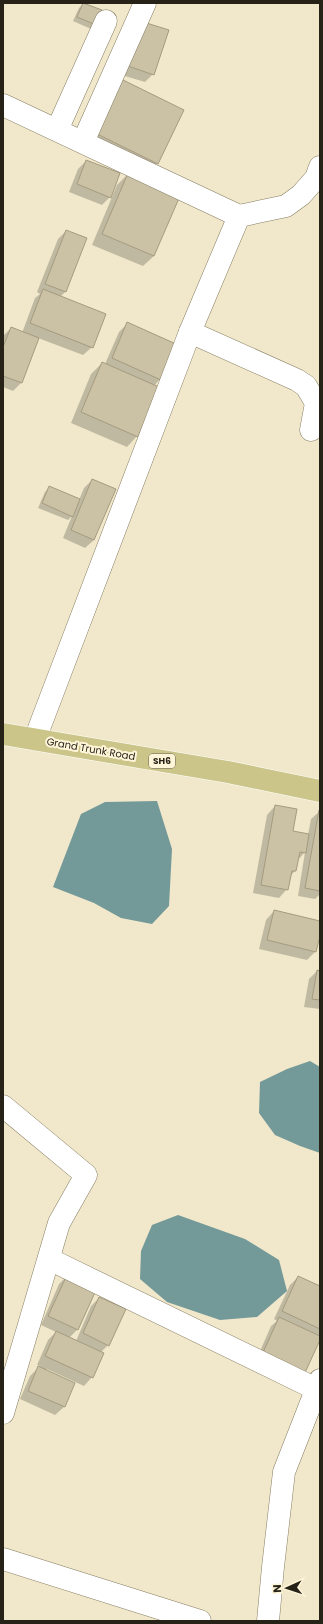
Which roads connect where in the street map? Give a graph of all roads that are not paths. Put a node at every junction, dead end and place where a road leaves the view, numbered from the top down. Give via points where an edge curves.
1 (145, 3) edge
2 (106, 21) dead end
3 (3, 105) edge
4 (57, 130) junction
5 (83, 142) junction
6 (319, 172) edge
7 (239, 216) junction
8 (190, 332) junction
9 (311, 430) dead end
10 (3, 734) edge
11 (35, 739) junction
12 (320, 791) edge
13 (3, 1106) edge
14 (49, 1259) junction
15 (318, 1385) edge
16 (3, 1413) edge
17 (3, 1559) edge
18 (200, 1621) edge
19 (268, 1621) edge

1 - 5 street
2 - 4 street
3 - 4 street
4 - 5 street
5 - 7 street
6 - 7 street via 301,195 286,206
7 - 8 street
8 - 9 street via 306,386 316,403
8 - 11 street
10 - 11 main road, Grand Trunk Road / SH6
11 - 12 main road, Grand Trunk Road / SH6 via 228,772
13 - 14 street via 86,1175 59,1224
14 - 15 street
14 - 16 street
15 - 19 street via 284,1472
17 - 18 street

